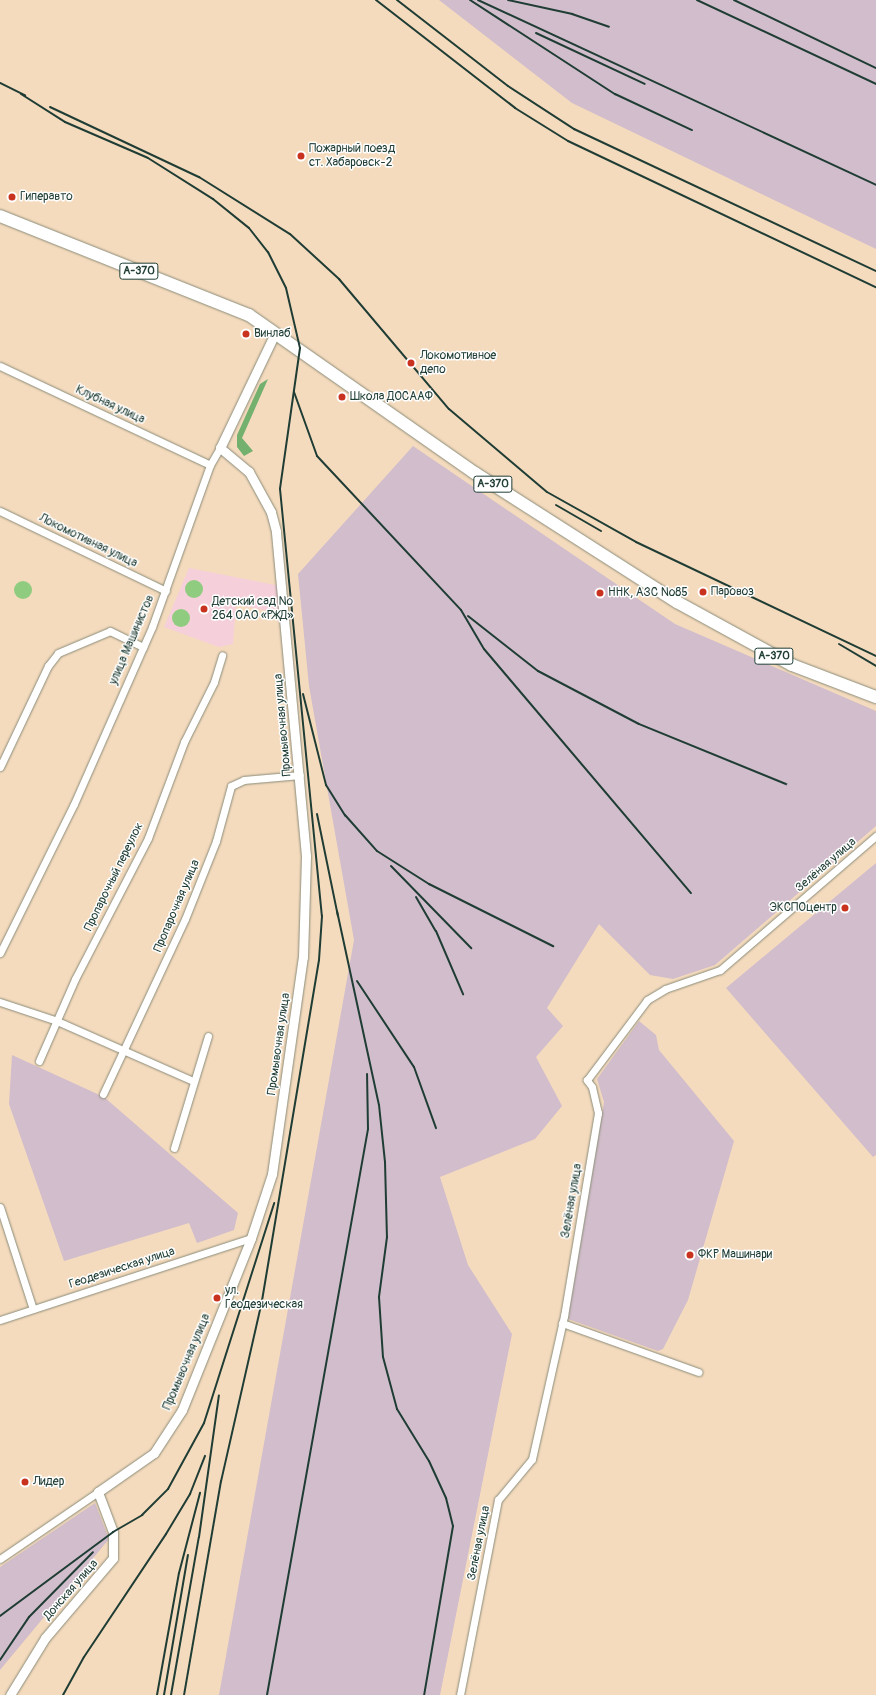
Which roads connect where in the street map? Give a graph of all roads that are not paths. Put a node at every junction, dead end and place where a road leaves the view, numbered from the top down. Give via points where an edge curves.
1 (0, 216) edge
2 (275, 333) junction
3 (0, 366) edge
4 (220, 448) junction
5 (210, 465) junction
6 (0, 511) edge
7 (166, 591) junction
8 (143, 647) junction
9 (222, 655) dead end
10 (876, 697) edge
11 (0, 768) edge
12 (300, 775) junction
13 (876, 836) edge
14 (0, 951) edge
15 (0, 1002) edge
16 (57, 1021) junction
17 (208, 1036) dead end
18 (124, 1049) junction
19 (39, 1061) dead end
20 (193, 1081) junction
21 (103, 1094) dead end
22 (174, 1148) dead end
23 (0, 1207) edge
24 (251, 1238) junction
25 (33, 1309) junction
26 (0, 1320) edge
27 (562, 1323) junction
28 (698, 1372) dead end
29 (98, 1492) junction
30 (0, 1559) edge
31 (10, 1695) edge
32 (460, 1695) edge

1 - 2 highway, А-370 via 220,302 249,315
2 - 4 street, улица Машинистов
2 - 10 highway, А-370 via 462,464 671,599 792,665
3 - 5 street, Клубная улица
4 - 5 street, улица Машинистов
4 - 12 street, Промывочная улица via 249,472 270,512 276,531
5 - 7 street, улица Машинистов
6 - 7 street, Локомотивная улица
7 - 8 street, улица Машинистов
8 - 11 street via 110,632 58,653 48,666
8 - 14 street, улица Машинистов via 74,804
9 - 16 street, Пропарочный переулок via 214,682 184,742 148,838
12 - 18 street, Пропарочная улица via 244,780 231,786 216,841 185,919
12 - 24 street, Промывочная улица via 306,856 303,957 272,1174
13 - 27 street, Зелёная улица via 720,970 665,989 647,1000 587,1080 592,1087 598,1113
15 - 16 street
16 - 18 street
16 - 19 street, Пропарочный переулок
17 - 20 street
18 - 20 street
18 - 21 street, Пропарочная улица
20 - 22 street
23 - 25 street
24 - 25 street, Геодезическая улица
24 - 29 street, Промывочная улица via 182,1410 168,1434 141,1464
25 - 26 street, Геодезическая улица
27 - 28 street
27 - 32 street, Зелёная улица via 532,1459 498,1500
29 - 30 street, Промывочная улица
29 - 31 street, Донская улица via 113,1532 113,1558 45,1638

